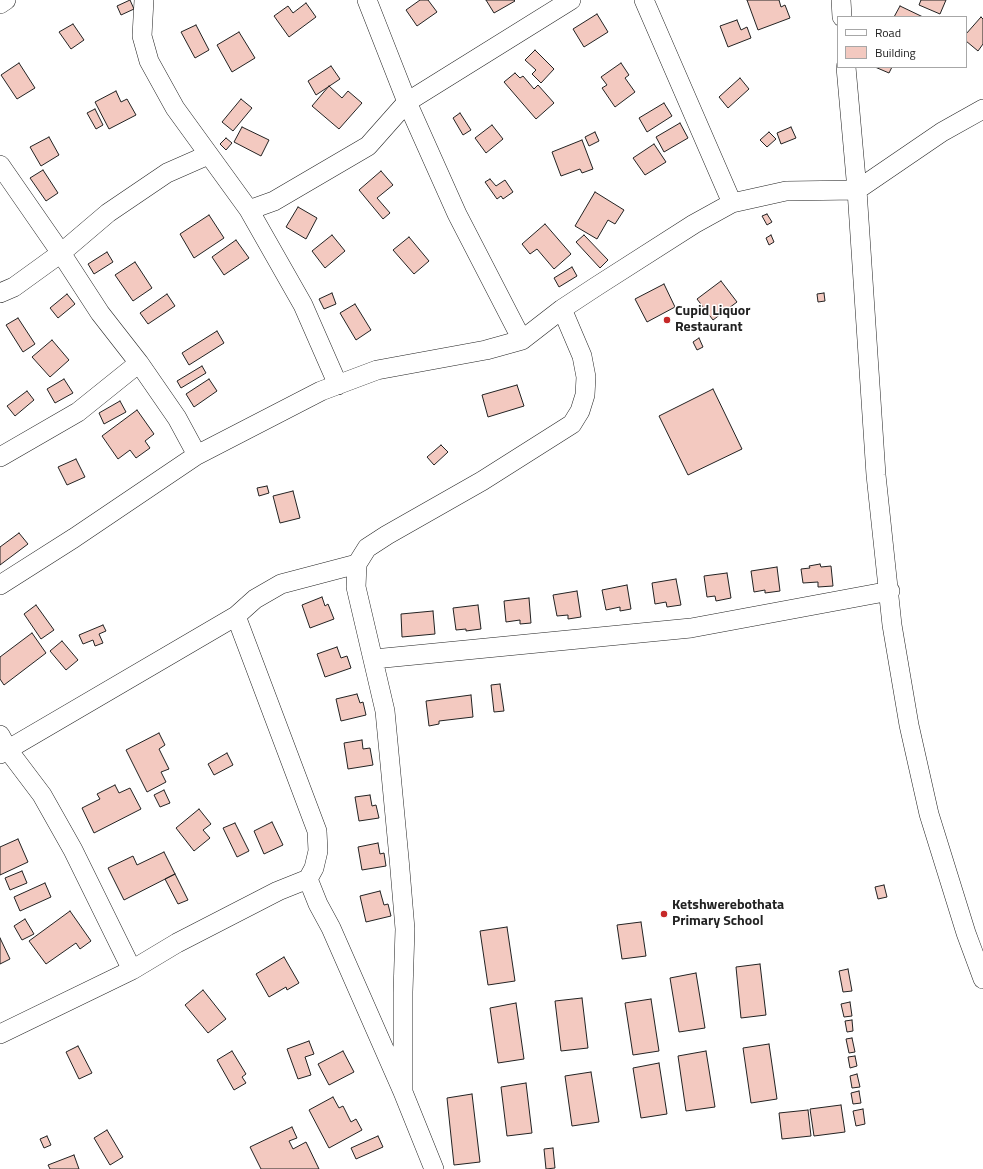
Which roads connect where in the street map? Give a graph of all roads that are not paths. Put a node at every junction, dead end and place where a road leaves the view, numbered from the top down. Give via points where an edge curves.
1 (6, 0) edge
2 (144, 0) edge
3 (367, 0) edge
4 (571, 0) edge
5 (644, 0) edge
6 (840, 0) edge
7 (0, 4) edge
8 (842, 16) edge
9 (846, 68) edge
10 (407, 102) junction
11 (983, 109) edge
12 (208, 155) junction
13 (0, 165) edge
14 (858, 190) junction
15 (732, 203) junction
16 (249, 210) junction
17 (61, 253) junction
18 (0, 293) edge
19 (562, 309) junction
20 (522, 340) junction
21 (139, 363) junction
22 (338, 385) junction
23 (197, 455) junction
24 (0, 457) edge
25 (357, 564) junction
26 (0, 585) edge
27 (890, 591) junction
28 (236, 616) junction
29 (374, 659) junction
30 (3, 746) edge
31 (308, 879) junction
32 (132, 970) junction
33 (983, 979) edge
34 (0, 1034) edge
35 (403, 1092) junction
36 (434, 1169) edge

1 - 7 street
2 - 12 street via 142,36 149,61 175,108
3 - 10 street
4 - 10 street
5 - 15 street
6 - 8 street
9 - 14 street
10 - 16 street via 368,146 274,201
10 - 20 street via 457,214
11 - 14 street via 942,132
12 - 16 street
12 - 17 street via 168,173 108,213
13 - 17 street
14 - 15 street via 786,191
14 - 27 street via 876,475
15 - 19 street via 694,224
16 - 22 street via 303,305
17 - 18 street via 14,287
17 - 21 street via 100,313
19 - 20 street
19 - 25 street via 582,356 586,377 585,395 572,424 482,481 386,534 367,548
20 - 22 street via 486,350 377,370
21 - 23 street via 177,418
21 - 24 street via 78,412
22 - 23 street via 320,391
23 - 26 street
25 - 28 street via 281,584 255,599
25 - 29 street via 356,587
27 - 29 street via 691,628
27 - 33 street via 892,625 909,725 929,814
28 - 30 street
28 - 31 street via 317,831 318,851
29 - 35 street via 384,711 405,929 402,992
30 - 32 street via 42,795 104,910
31 - 32 street via 278,891 177,943
31 - 35 street
32 - 34 street
35 - 36 street

